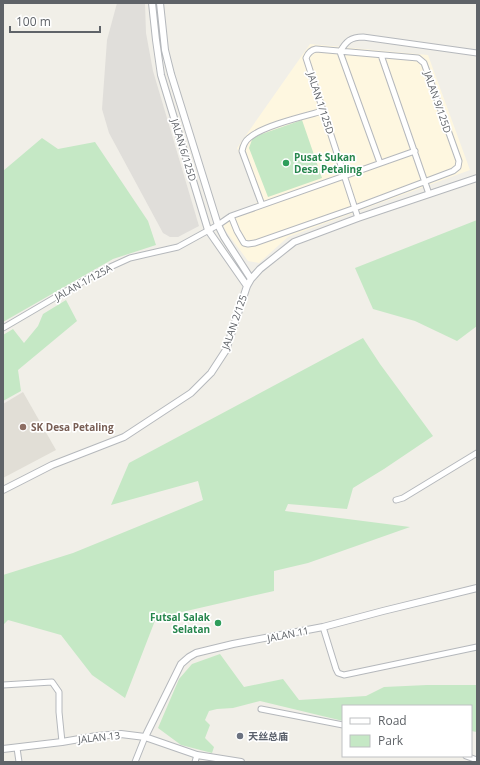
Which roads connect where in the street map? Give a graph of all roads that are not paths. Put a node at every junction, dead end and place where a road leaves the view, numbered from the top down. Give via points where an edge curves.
1 (152, 3) edge
2 (160, 3) edge
3 (340, 52) junction
4 (477, 53) edge
5 (382, 55) junction
6 (323, 111) junction
7 (415, 151) junction
8 (380, 163) junction
9 (344, 176) junction
10 (477, 178) edge
11 (425, 182) junction
12 (429, 194) junction
13 (262, 205) junction
14 (355, 208) junction
15 (231, 216) junction
16 (358, 218) junction
17 (218, 225) junction
18 (208, 230) junction
19 (251, 279) junction
20 (247, 286) junction
21 (3, 328) edge
22 (477, 453) edge
23 (3, 490) edge
24 (396, 500) dead end
25 (477, 588) edge
26 (323, 627) junction
27 (477, 647) edge
28 (3, 685) edge
29 (261, 709) dead end
30 (342, 725) edge
31 (145, 737) junction
32 (62, 742) junction
33 (17, 748) junction
34 (3, 749) edge
35 (197, 755) junction
36 (19, 762) edge
37 (135, 762) edge
38 (195, 762) edge
39 (241, 762) edge

1 - 18 street, JALAN 6/125D via 162,75
2 - 17 street, JALAN 6/125D via 165,50 171,74
3 - 4 street via 352,38 363,37
3 - 5 street, JALAN 9/125D
3 - 6 street, JALAN 1/125D via 316,49 309,52 306,58
3 - 8 street
5 - 7 street
5 - 11 street, JALAN 9/125D via 418,58 424,63 459,161 458,167 453,171
6 - 9 street, JALAN 1/125D
6 - 13 street via 264,129 245,141 242,151
7 - 8 street, JALAN 1/125A
7 - 11 street
8 - 9 street, JALAN 1/125A
9 - 13 street, JALAN 1/125A
9 - 14 street, JALAN 1/125D
10 - 12 street, JALAN 2/125
11 - 12 street
11 - 14 street
12 - 16 street, JALAN 2/125
13 - 15 street, JALAN 1/125A
14 - 15 street via 255,244 244,243
14 - 16 street, JALAN 1/125D
15 - 17 street, JALAN 1/125A
16 - 19 street, JALAN 2/125 via 294,242 271,259
17 - 18 street, JALAN 1/125A
17 - 19 street, JALAN 6/125D
18 - 20 street, JALAN 6/125D
18 - 21 street, JALAN 1/125A via 178,247 130,258 97,272
19 - 20 street, JALAN 2/125
20 - 23 street, JALAN 2/125 via 226,350 210,373 191,393 124,437 52,465
22 - 24 street
25 - 26 street, JALAN 11
26 - 27 street via 336,670 344,675
26 - 31 street, JALAN 11 via 233,644 189,657 181,664
28 - 32 street via 52,682 59,692
29 - 30 street
31 - 32 street, JALAN 13 via 109,734
31 - 35 street, JALAN 13
31 - 37 street
32 - 33 street, JALAN 13
33 - 34 street, JALAN 13
33 - 36 street
35 - 38 street
35 - 39 street, JALAN 13

